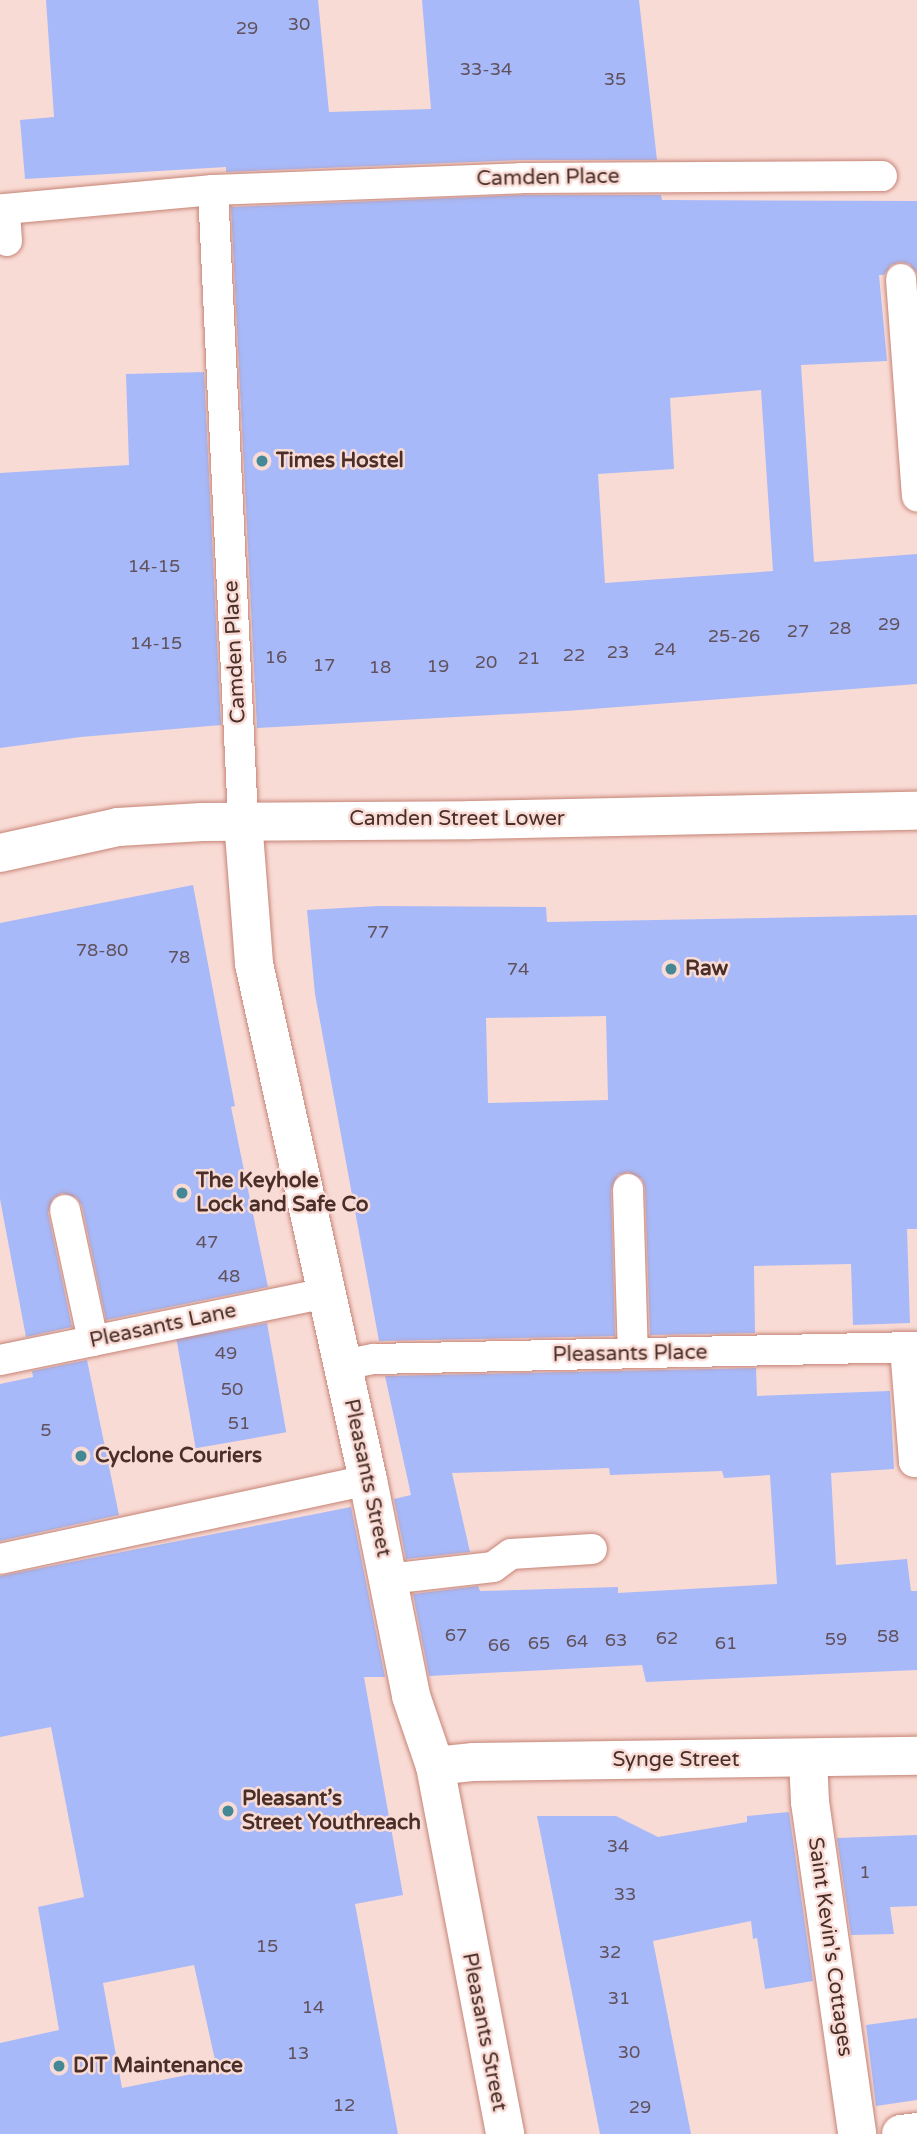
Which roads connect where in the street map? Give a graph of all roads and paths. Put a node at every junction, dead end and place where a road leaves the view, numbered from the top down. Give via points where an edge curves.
1 (882, 176) dead end
2 (213, 190) junction
3 (7, 241) dead end
4 (901, 279) dead end
5 (917, 496) edge
6 (917, 811) edge
7 (243, 820) junction
8 (0, 853) edge
9 (628, 1189) dead end
10 (65, 1210) dead end
11 (326, 1293) junction
12 (93, 1340) junction
13 (911, 1347) edge
14 (633, 1353) junction
15 (0, 1360) edge
16 (342, 1365) junction
17 (917, 1462) edge
18 (368, 1480) junction
19 (592, 1549) dead end
20 (0, 1559) edge
21 (388, 1579) junction
22 (917, 1756) edge
23 (808, 1759) junction
24 (435, 1766) junction
25 (917, 2132) edge
26 (505, 2134) edge
27 (857, 2134) edge
28 (901, 2134) edge

1 - 2 lane, Camden Place via 521,178
2 - 3 lane, Camden Place via 5,209
2 - 7 lane, Camden Place
4 - 5 lane
6 - 7 street, Camden Street Lower
7 - 8 street, Camden Street Lower via 118,827
7 - 11 street, Pleasants Street via 254,964
9 - 14 lane
10 - 12 lane
11 - 12 lane, Pleasants Lane
11 - 16 street, Pleasants Street
12 - 15 lane, Pleasants Lane
13 - 14 lane, Pleasants Place
13 - 17 lane
14 - 16 lane, Pleasants Place via 374,1359
16 - 18 street, Pleasants Street
18 - 20 lane
18 - 21 street, Pleasants Street
19 - 21 lane via 511,1554 493,1567
21 - 24 street, Pleasants Street via 411,1696
22 - 23 street, Synge Street
23 - 24 street, Synge Street
23 - 27 street, Saint Kevin's Cottages via 810,1802
24 - 26 street, Pleasants Street
25 - 28 street

